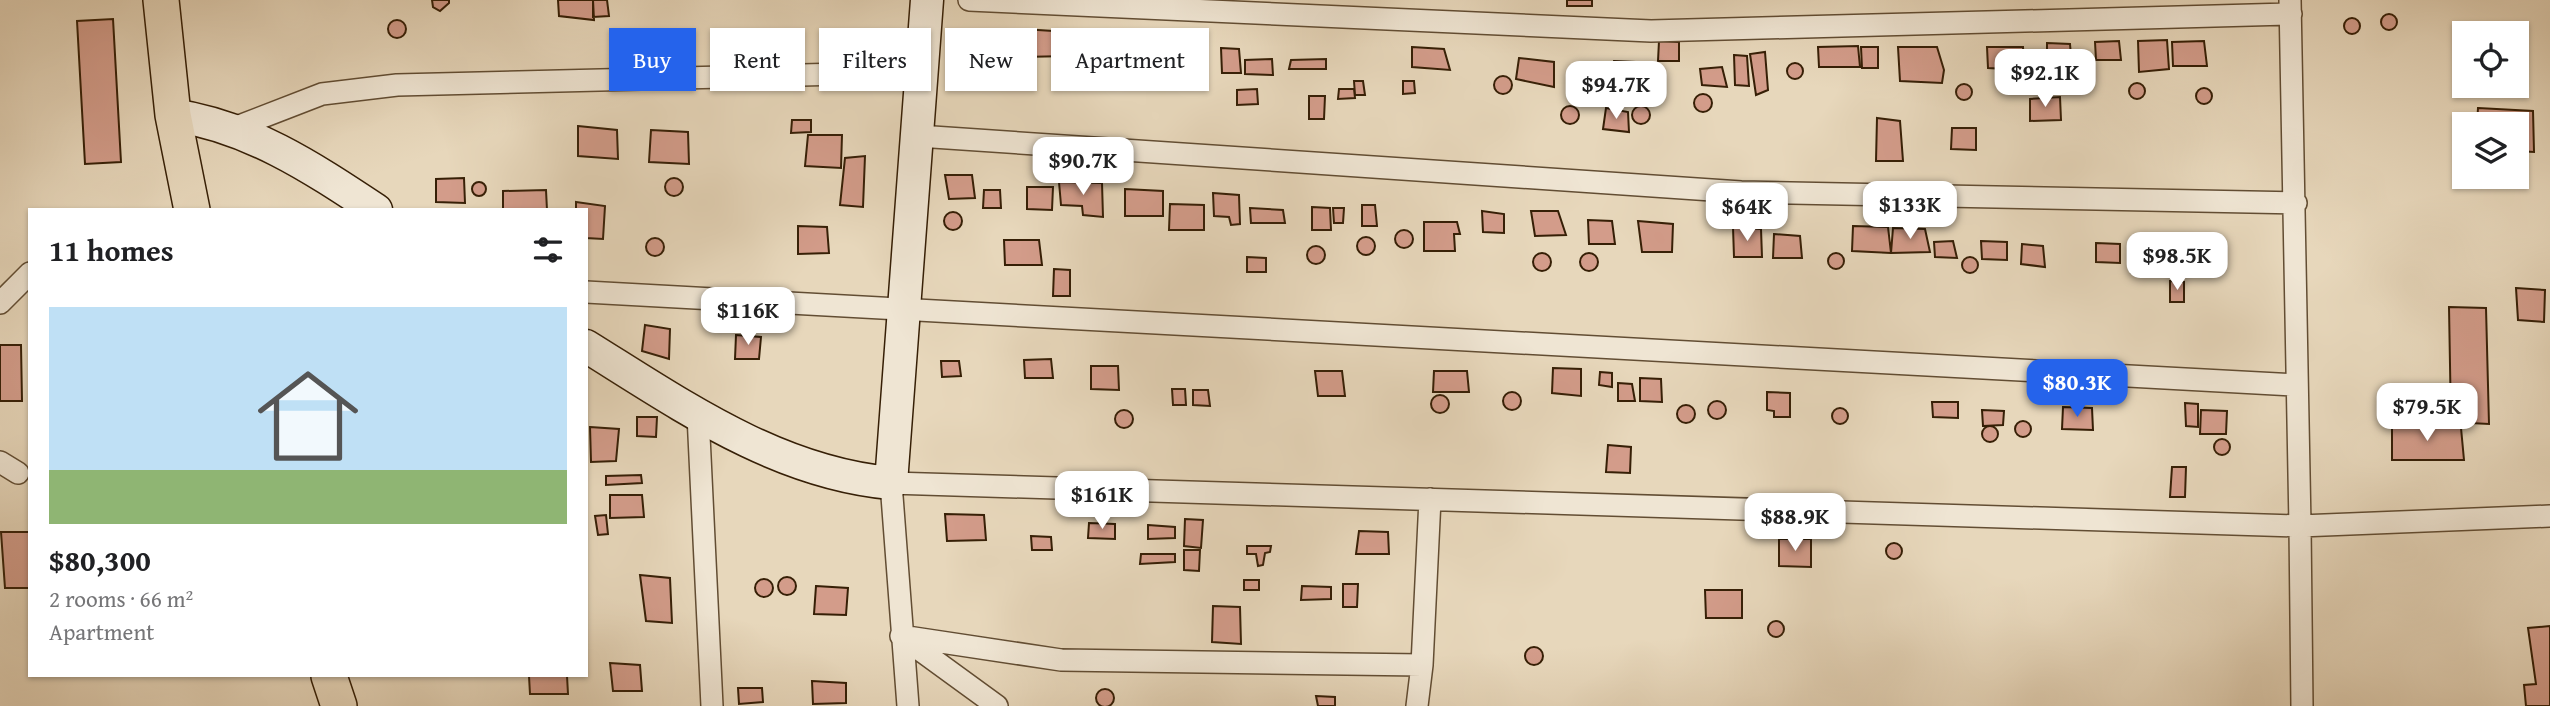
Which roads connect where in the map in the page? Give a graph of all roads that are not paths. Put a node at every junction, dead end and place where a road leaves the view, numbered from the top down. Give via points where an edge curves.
1 (161, 0) edge
2 (927, 0) edge
3 (969, 0) edge
4 (2290, 7) edge
5 (925, 28) edge
6 (819, 75) edge
7 (921, 91) edge
8 (173, 115) junction
9 (234, 128) junction
10 (918, 136) junction
11 (2295, 203) junction
12 (192, 208) edge
13 (373, 208) edge
14 (28, 275) edge
15 (588, 292) edge
16 (0, 303) edge
17 (904, 311) junction
18 (588, 347) edge
19 (2295, 385) junction
20 (698, 415) junction
21 (891, 484) junction
22 (1430, 499) junction
23 (2550, 516) edge
24 (2300, 526) junction
25 (901, 636) junction
26 (1422, 665) junction
27 (329, 677) edge
28 (339, 706) edge
29 (712, 706) edge
30 (908, 706) edge
31 (998, 706) edge
32 (1417, 706) edge
33 (2302, 706) edge

1 - 8 main road
2 - 5 main road
3 - 4 street via 1651,31
4 - 11 street
6 - 9 street via 397,85 322,94
7 - 10 main road
8 - 9 main road
8 - 12 main road
9 - 13 main road via 320,173
10 - 11 street via 1741,192
10 - 17 main road
11 - 19 street
14 - 16 street
15 - 17 street
17 - 19 street
17 - 21 main road
18 - 20 main road
19 - 24 street
20 - 21 main road via 814,469
20 - 29 street
21 - 22 street
21 - 25 street
22 - 24 street
22 - 26 street
23 - 24 street
24 - 33 street
25 - 26 street via 1060,660
25 - 30 street
25 - 31 street
26 - 32 street
27 - 28 main road

